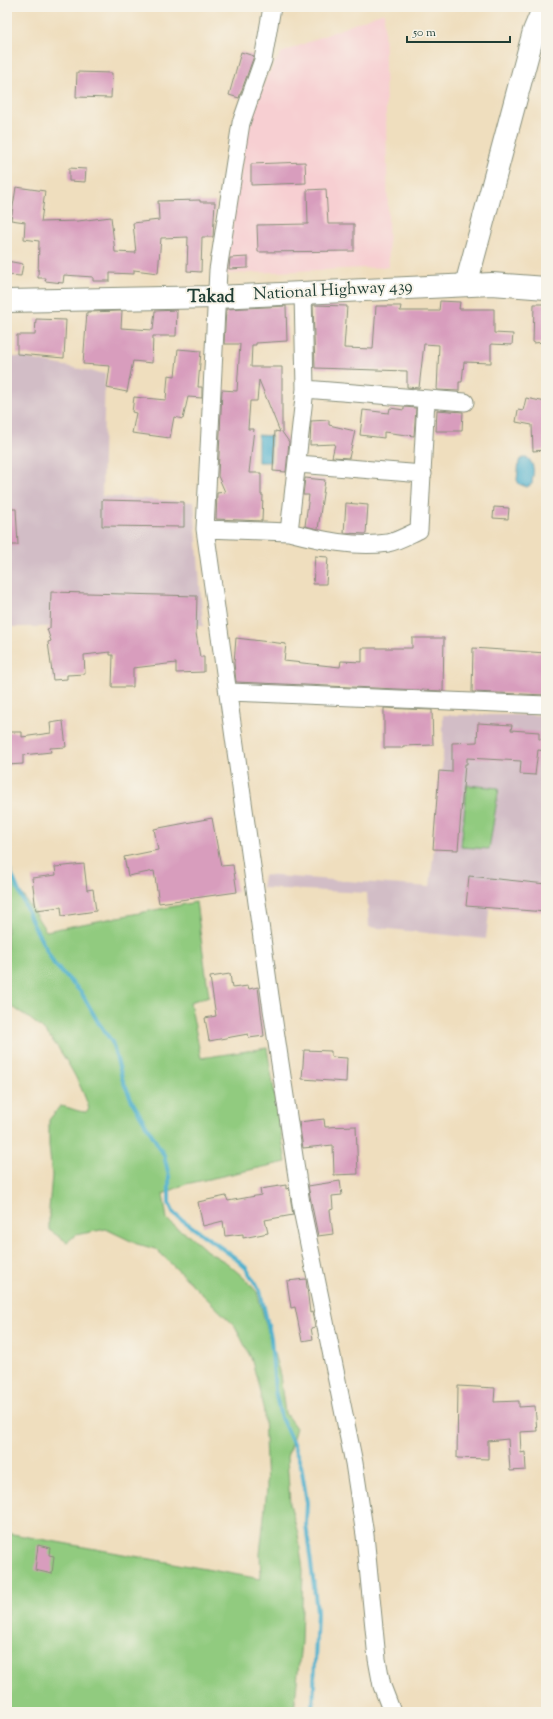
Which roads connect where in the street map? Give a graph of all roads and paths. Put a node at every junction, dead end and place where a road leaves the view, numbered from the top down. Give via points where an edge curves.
1 (272, 7) edge
2 (544, 7) edge
3 (466, 285) junction
4 (546, 288) edge
5 (303, 291) junction
6 (217, 297) junction
7 (7, 301) edge
8 (305, 389) junction
9 (426, 399) junction
10 (465, 402) dead end
11 (298, 464) junction
12 (423, 474) junction
13 (205, 529) junction
14 (290, 532) junction
15 (229, 692) junction
16 (546, 705) edge
17 (392, 1712) edge

1 - 6 street via 263,60 241,123 218,270
2 - 3 main road via 534,31
3 - 4 main road, National Highway 439
3 - 5 main road, National Highway 439
5 - 6 main road, National Highway 439
5 - 8 street
6 - 7 main road, National Highway 439
6 - 13 street
8 - 9 street
8 - 11 street
9 - 10 street
9 - 12 street
11 - 12 street
11 - 14 street
12 - 14 street via 419,530 388,543 358,544 312,538
13 - 14 street
13 - 15 street
15 - 16 street
15 - 17 street via 302,1210 354,1463 365,1535 377,1659 382,1686

